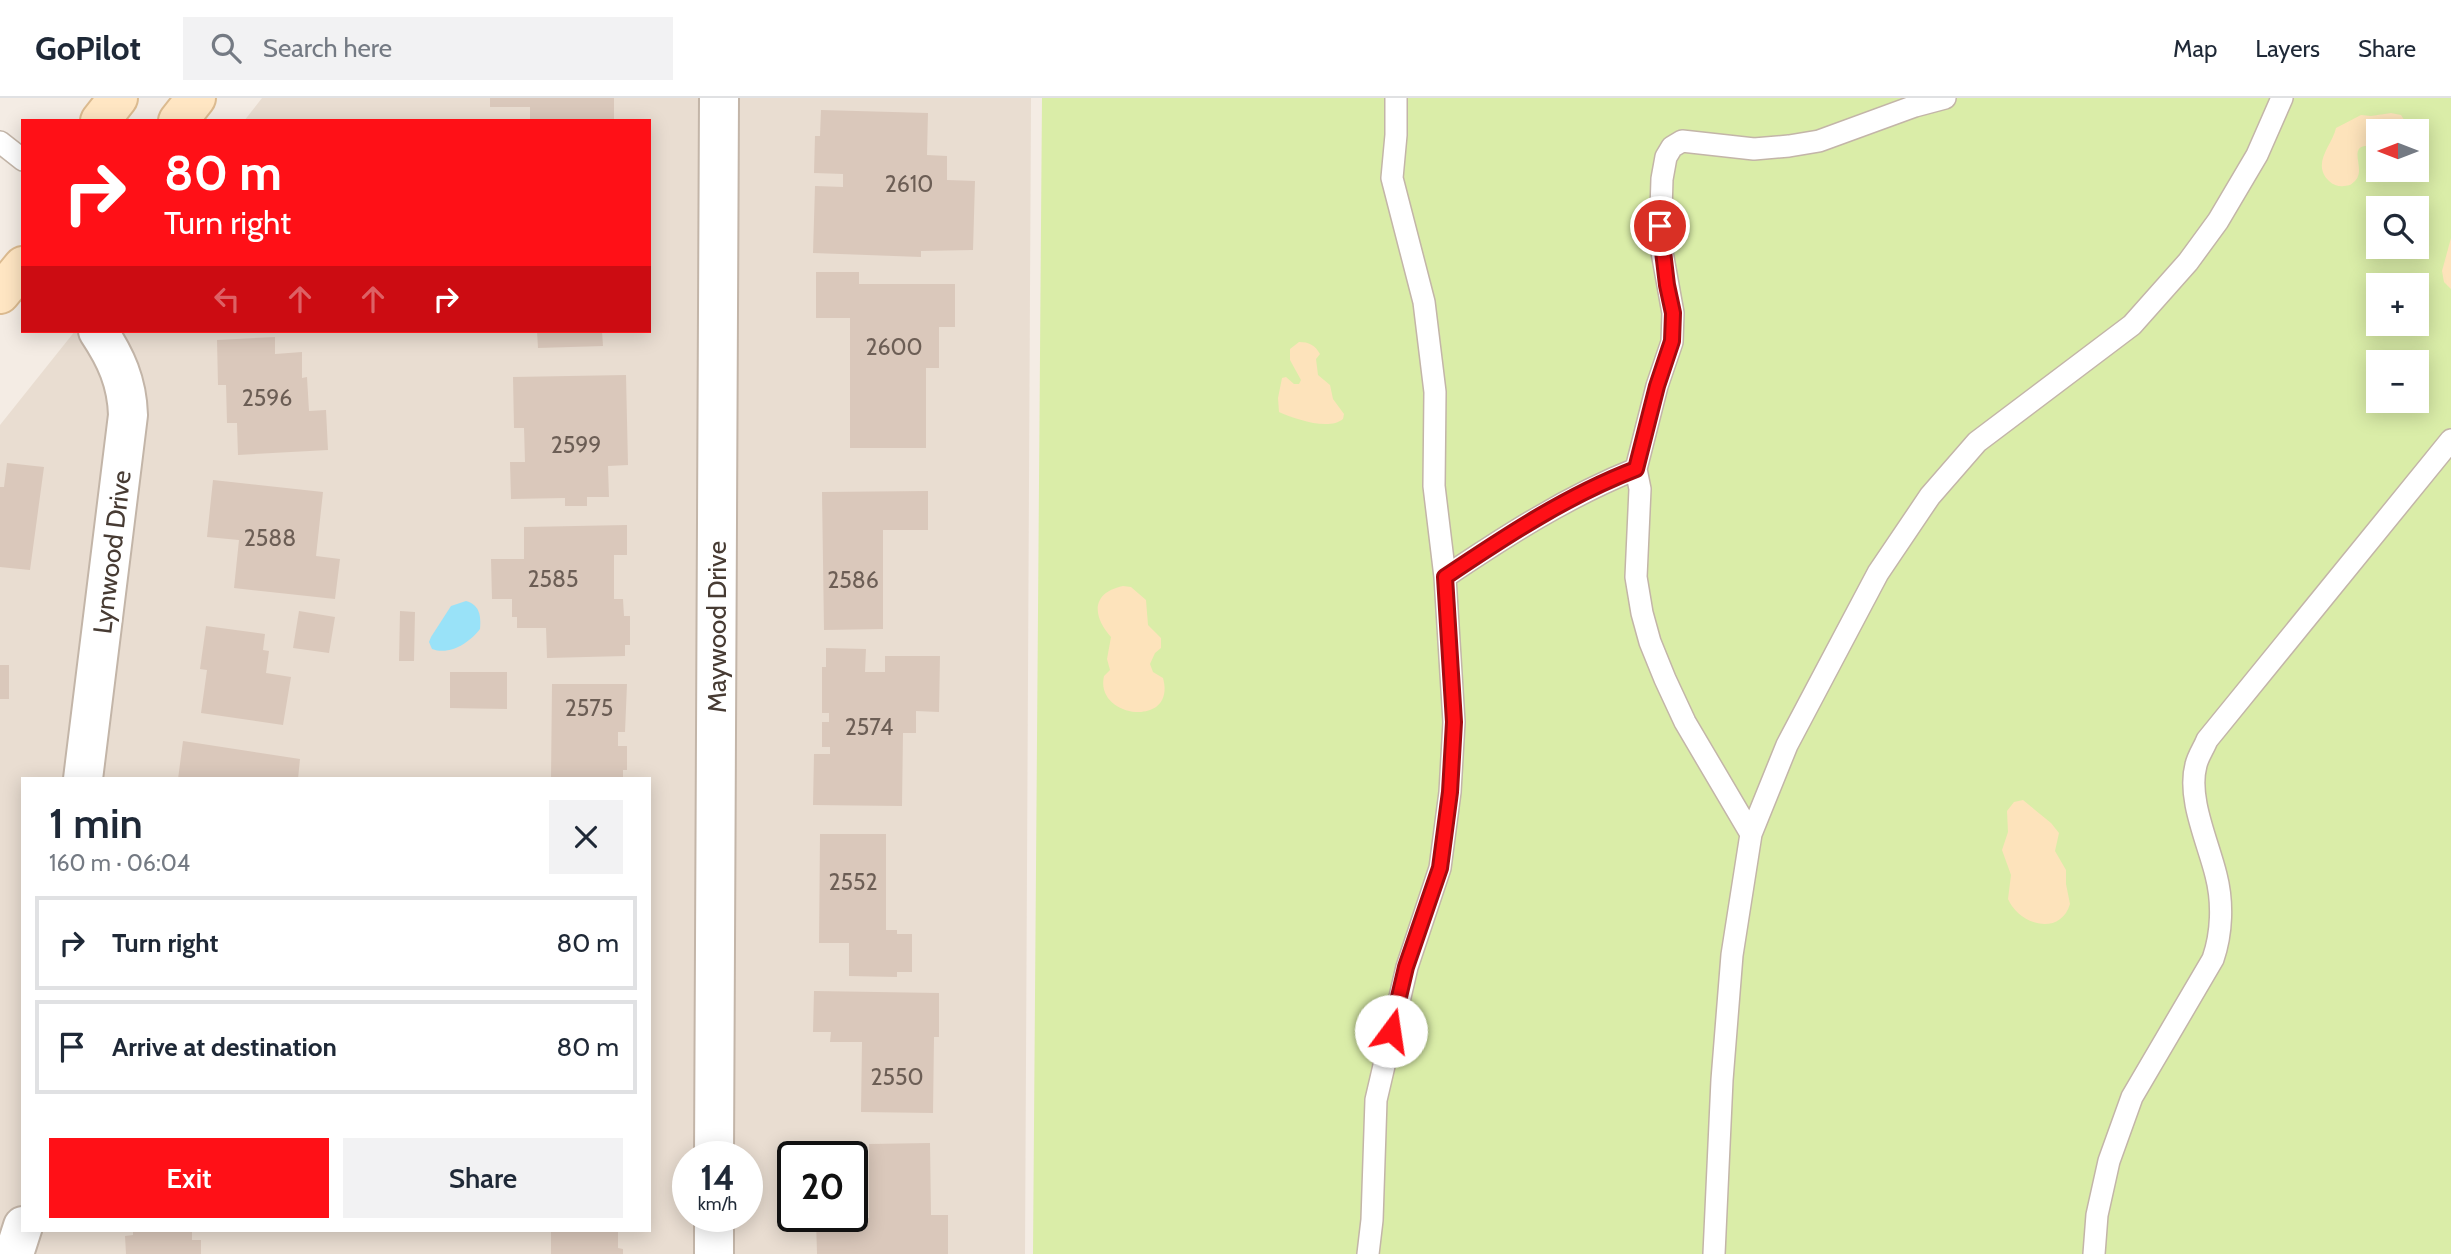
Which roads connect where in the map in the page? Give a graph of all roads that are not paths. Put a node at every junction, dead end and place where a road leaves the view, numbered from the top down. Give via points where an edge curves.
1 (118, 98) edge
2 (196, 98) edge
3 (719, 98) edge
4 (1396, 98) edge
5 (1945, 98) edge
6 (2282, 98) edge
7 (102, 119) edge
8 (180, 119) edge
9 (0, 142) edge
10 (21, 158) edge
11 (21, 268) edge
12 (0, 293) edge
13 (99, 333) edge
14 (2451, 440) edge
15 (1636, 469) junction
16 (1445, 577) junction
17 (83, 777) edge
18 (1751, 834) junction
19 (714, 1141) edge
20 (21, 1232) edge
21 (714, 1232) edge
22 (14, 1254) edge
23 (714, 1254) edge
24 (1368, 1254) edge
25 (1714, 1254) edge
26 (2094, 1254) edge

1 - 7 main road
2 - 8 main road
3 - 19 street, Maywood Drive
4 - 16 lane via 1392,178 1424,302 1435,391 1434,486
5 - 15 lane via 1819,141 1754,149 1682,141 1672,147 1666,157 1660,211 1660,241 1673,313 1672,341
6 - 18 lane via 2256,155 2188,262 2132,325 1977,442 1930,496 1878,573 1787,745
9 - 10 lane
11 - 12 main road
13 - 17 street, Lynwood Drive via 118,363 128,415
14 - 26 lane via 2207,740 2196,765 2195,799 2217,878 2218,944 2132,1097 2109,1161
15 - 16 lane via 1595,485
15 - 18 lane via 1640,489 1636,578 1650,642 1685,722
16 - 24 lane via 1454,722 1450,792 1440,868 1406,967 1376,1100
18 - 25 lane via 1729,977
20 - 22 street
21 - 23 street

